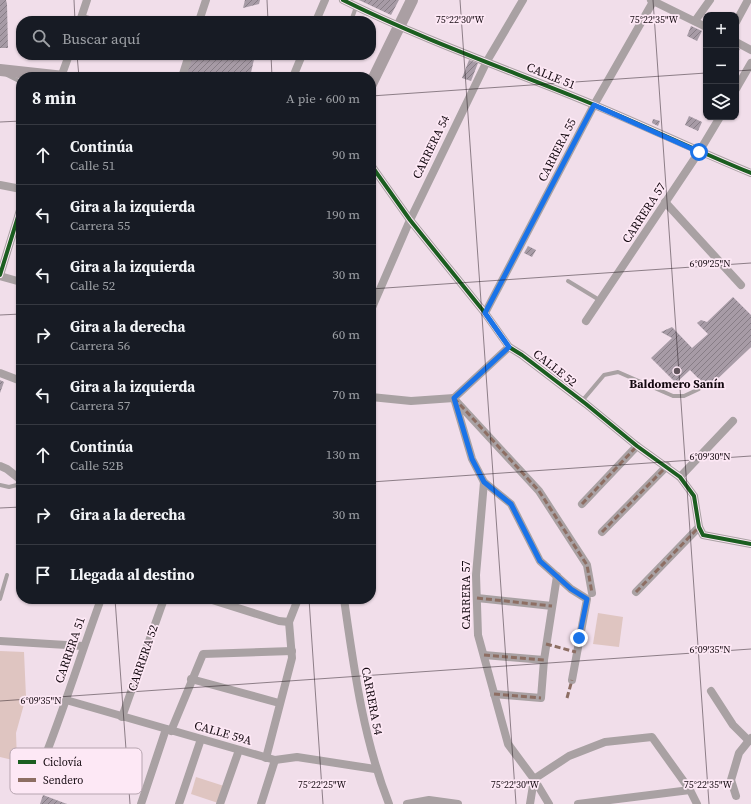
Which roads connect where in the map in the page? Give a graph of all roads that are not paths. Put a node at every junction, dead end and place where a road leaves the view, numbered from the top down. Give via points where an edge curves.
1 (87, 0) edge
2 (206, 0) edge
3 (325, 0) edge
4 (343, 0) edge
5 (412, 0) edge
6 (523, 0) edge
7 (653, 0) edge
8 (710, 0) edge
9 (748, 0) edge
10 (356, 7) junction
11 (82, 16) edge
12 (201, 16) edge
13 (318, 16) edge
14 (353, 16) edge
15 (739, 16) edge
16 (695, 21) junction
17 (399, 25) junction
18 (703, 25) edge
19 (739, 44) edge
20 (751, 50) edge
21 (67, 60) edge
22 (187, 60) edge
23 (300, 60) edge
24 (487, 61) junction
25 (751, 63) edge
26 (0, 70) edge
27 (18, 72) edge
28 (64, 72) edge
29 (184, 72) edge
30 (295, 72) edge
31 (376, 73) edge
32 (16, 79) edge
33 (739, 84) edge
34 (594, 105) junction
35 (718, 120) edge
36 (699, 152) junction
37 (376, 172) edge
38 (751, 173) edge
39 (0, 185) edge
40 (16, 188) edge
41 (665, 202) junction
42 (410, 220) junction
43 (16, 223) edge
44 (0, 276) edge
45 (16, 281) edge
46 (568, 281) dead end
47 (741, 285) dead end
48 (376, 298) edge
49 (601, 301) junction
50 (485, 313) junction
51 (586, 321) dead end
52 (509, 347) junction
53 (0, 373) edge
54 (16, 379) edge
55 (699, 389) dead end
56 (376, 398) edge
57 (454, 398) junction
58 (582, 401) junction
59 (733, 421) dead end
60 (636, 446) junction
61 (0, 466) edge
62 (667, 466) junction
63 (16, 476) edge
64 (680, 477) junction
65 (484, 482) junction
66 (0, 485) edge
67 (16, 485) edge
68 (582, 504) dead end
69 (699, 527) junction
70 (602, 532) dead end
71 (751, 544) edge
72 (7, 575) dead end
73 (558, 576) junction
74 (636, 592) dead end
75 (589, 596) junction
76 (477, 598) junction
77 (0, 599) edge
78 (99, 604) edge
79 (162, 604) edge
80 (225, 604) edge
81 (296, 604) edge
82 (345, 604) edge
83 (552, 606) junction
84 (289, 622) junction
85 (0, 641) edge
86 (83, 646) junction
87 (292, 651) junction
88 (484, 655) junction
89 (544, 660) junction
90 (191, 679) junction
91 (572, 680) dead end
92 (711, 691) dead end
93 (494, 694) junction
94 (66, 700) junction
95 (279, 703) junction
96 (122, 717) junction
97 (168, 730) junction
98 (201, 739) junction
99 (750, 740) edge
100 (48, 748) edge
101 (239, 750) junction
102 (266, 758) junction
103 (275, 760) junction
104 (375, 769) junction
105 (534, 779) junction
106 (690, 790) junction
107 (736, 796) dead end
108 (141, 804) edge
109 (179, 804) edge
110 (220, 804) edge
111 (262, 804) edge
112 (389, 804) edge
113 (407, 804) edge
114 (458, 804) edge
115 (530, 804) edge
116 (549, 804) edge
117 (578, 804) edge
118 (697, 804) edge

1 - 11 street
2 - 12 street
3 - 13 street
4 - 10 street, CALLE 51
5 - 17 street
6 - 24 street, CARRERA 54
7 - 16 street
7 - 34 street, CARRERA 55
8 - 16 street
9 - 15 street
10 - 14 lane
10 - 17 street, CALLE 51
16 - 18 street
17 - 24 street, CALLE 51
17 - 31 street
19 - 20 street
21 - 28 street
22 - 29 street
23 - 30 street
24 - 34 street, CALLE 51
24 - 42 street, CARRERA 54
25 - 33 street
26 - 27 street
26 - 32 lane
34 - 36 street, CALLE 51
34 - 50 street, CARRERA 55
35 - 36 street, CARRERA 57
36 - 38 street, CALLE 51
36 - 41 street, CARRERA 57
37 - 42 street, CALLE 52
39 - 40 street
41 - 47 street
41 - 49 street, CARRERA 57
42 - 48 street, CARRERA 54
42 - 50 street, CALLE 52
43 - 44 street
44 - 45 street
46 - 49 lane
49 - 51 street, CARRERA 57
50 - 52 street, CALLE 52
52 - 57 street
52 - 58 street, CALLE 52
53 - 54 street
55 - 58 lane via 684,396 673,396 618,372 604,375
56 - 57 street via 411,401
57 - 65 street via 472,459
57 - 75 street via 539,491 587,565
58 - 60 street, CALLE 52
59 - 64 street
60 - 62 street, CALLE 52
60 - 68 street
61 - 63 street
62 - 64 street, CALLE 52
62 - 70 street
64 - 69 street, CALLE 52 via 694,496
65 - 73 street via 511,504 540,561
65 - 76 street, CARRERA 57 via 476,575
66 - 67 lane
69 - 71 street via 703,535
69 - 74 street
72 - 77 lane
73 - 75 street via 571,589
73 - 83 street
75 - 91 street
76 - 83 street
76 - 88 street, CARRERA 57 via 478,635
78 - 86 street, CARRERA 51
79 - 96 street, CARRERA 52
80 - 84 street via 278,621
81 - 84 street
82 - 104 street, CARRERA 54 via 365,729
83 - 89 street
84 - 87 street
85 - 86 street
86 - 94 street, CARRERA 51
87 - 90 street via 202,654
87 - 95 street
88 - 89 street
88 - 93 street, CARRERA 57
89 - 93 street via 541,698
90 - 95 street
90 - 97 street
92 - 99 street via 733,725
93 - 105 street, CARRERA 57 via 508,744
94 - 96 street, CALLE 59A
94 - 100 street, CARRERA 51
95 - 102 street
96 - 97 street, CALLE 59A
97 - 98 street, CALLE 59A
97 - 108 street
98 - 101 street, CALLE 59A
98 - 109 street
99 - 107 street via 739,753 731,780
101 - 102 street, CALLE 59A
101 - 110 street
102 - 103 street, CALLE 59A
103 - 104 street, CALLE 59A via 297,756
103 - 111 street
104 - 112 street, CARRERA 54
105 - 106 street via 569,756 604,742 652,737
105 - 115 street
105 - 116 street, CARRERA 57
106 - 117 street
106 - 118 street
113 - 114 street via 428,800

